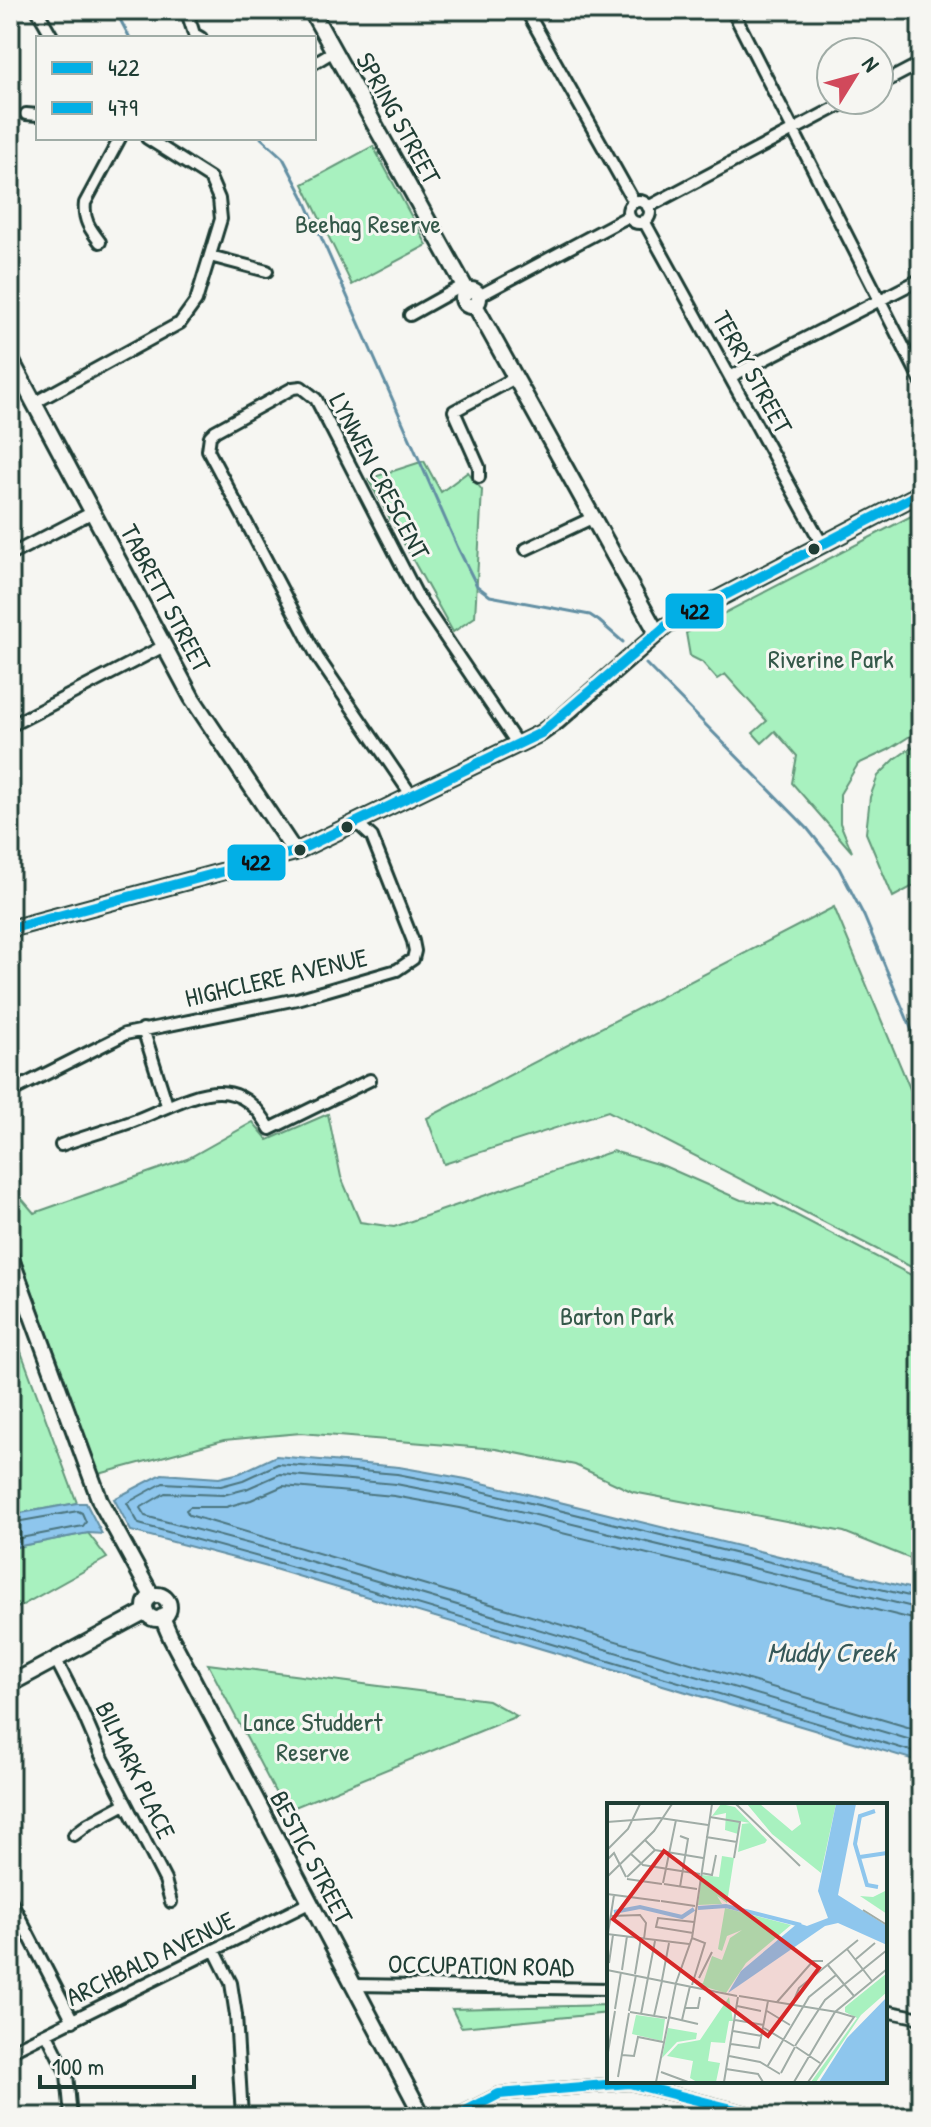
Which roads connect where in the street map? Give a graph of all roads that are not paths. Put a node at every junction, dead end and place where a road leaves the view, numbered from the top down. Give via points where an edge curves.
1 (37, 10) edge
2 (311, 10) edge
3 (526, 10) edge
4 (732, 10) edge
5 (188, 15) dead end
6 (52, 36) edge
7 (198, 36) edge
8 (334, 51) junction
9 (316, 62) edge
10 (921, 63) edge
11 (895, 77) edge
12 (26, 114) dead end
13 (36, 115) edge
14 (821, 116) edge
15 (793, 131) junction
16 (119, 140) edge
17 (150, 140) edge
18 (634, 202) junction
19 (648, 207) junction
20 (629, 216) junction
21 (644, 221) junction
22 (100, 242) dead end
23 (210, 256) junction
24 (267, 271) dead end
25 (921, 279) edge
26 (471, 294) junction
27 (879, 300) junction
28 (410, 315) dead end
29 (10, 358) edge
30 (730, 377) junction
31 (515, 378) junction
32 (15, 379) edge
33 (921, 381) edge
34 (34, 403) junction
35 (479, 477) dead end
36 (921, 493) edge
37 (93, 512) junction
38 (592, 518) junction
39 (822, 544) junction
40 (526, 549) dead end
41 (10, 555) edge
42 (657, 633) junction
43 (164, 646) junction
44 (10, 726) edge
45 (518, 745) junction
46 (412, 796) junction
47 (357, 823) junction
48 (295, 852) junction
49 (10, 929) edge
50 (143, 1029) junction
51 (370, 1080) dead end
52 (10, 1092) edge
53 (167, 1105) junction
54 (61, 1145) dead end
55 (10, 1256) edge
56 (152, 1596) junction
57 (146, 1611) junction
58 (162, 1617) junction
59 (56, 1660) junction
60 (10, 1684) edge
61 (125, 1804) junction
62 (74, 1835) dead end
63 (10, 1899) edge
64 (171, 1902) dead end
65 (309, 1903) junction
66 (215, 1951) junction
67 (353, 1985) junction
68 (607, 1989) edge
69 (887, 2011) edge
70 (921, 2018) edge
71 (73, 2021) junction
72 (47, 2034) junction
73 (10, 2051) edge
74 (71, 2117) edge
75 (242, 2117) edge
76 (423, 2117) edge
77 (454, 2117) edge
78 (764, 2117) edge

1 - 6 street
2 - 8 main road, SPRING STREET
3 - 18 street
4 - 15 street
5 - 7 street
8 - 9 street
8 - 26 main road, SPRING STREET
10 - 11 street
12 - 13 street
14 - 15 street
15 - 19 street
15 - 27 street
16 - 22 street via 85,203 87,226
17 - 23 street via 197,167 216,187 221,219
18 - 19 street
18 - 20 street
19 - 21 street
20 - 21 street
20 - 26 street
21 - 30 street, TERRY STREET
23 - 24 street
23 - 34 street via 196,301 180,323
25 - 27 street
26 - 28 street
26 - 31 main road, SPRING STREET
27 - 30 street
27 - 33 street
29 - 32 main road, TABRETT STREET
30 - 39 street, TERRY STREET
31 - 35 street via 454,411
31 - 38 main road, SPRING STREET
32 - 34 main road, TABRETT STREET
34 - 37 main road, TABRETT STREET
36 - 39 main road
37 - 41 street
37 - 43 main road, TABRETT STREET
38 - 40 street
38 - 42 main road, SPRING STREET
39 - 42 main road
42 - 45 main road via 558,721
43 - 44 street
43 - 48 main road, TABRETT STREET via 205,720
45 - 46 main road
45 - 46 street, LYNWEN CRESCENT via 418,597 316,399 301,387 293,388 215,431 208,450 318,658
46 - 47 main road
47 - 48 main road
47 - 50 street, HIGHCLERE AVENUE via 372,837 415,951 413,959 397,970 297,999
48 - 49 main road
50 - 52 street, HIGHCLERE AVENUE
50 - 53 street
51 - 53 street via 270,1129 244,1098 213,1090
53 - 54 street
55 - 56 main road via 100,1501
56 - 57 main road
56 - 58 main road via 167,1601
57 - 58 main road
57 - 59 main road
58 - 65 main road, BESTIC STREET
59 - 60 main road
59 - 61 street, BILMARK PLACE
61 - 62 street
61 - 64 street, BILMARK PLACE
63 - 71 street
65 - 66 street, ARCHBALD AVENUE
65 - 67 main road, BESTIC STREET
66 - 71 street, ARCHBALD AVENUE
66 - 75 street via 231,1983
67 - 68 street, OCCUPATION ROAD
67 - 76 main road, BESTIC STREET
69 - 70 street
71 - 72 street, ARCHBALD AVENUE
72 - 73 street, ARCHBALD AVENUE
72 - 74 street via 67,2074
77 - 78 street via 499,2094 629,2083

